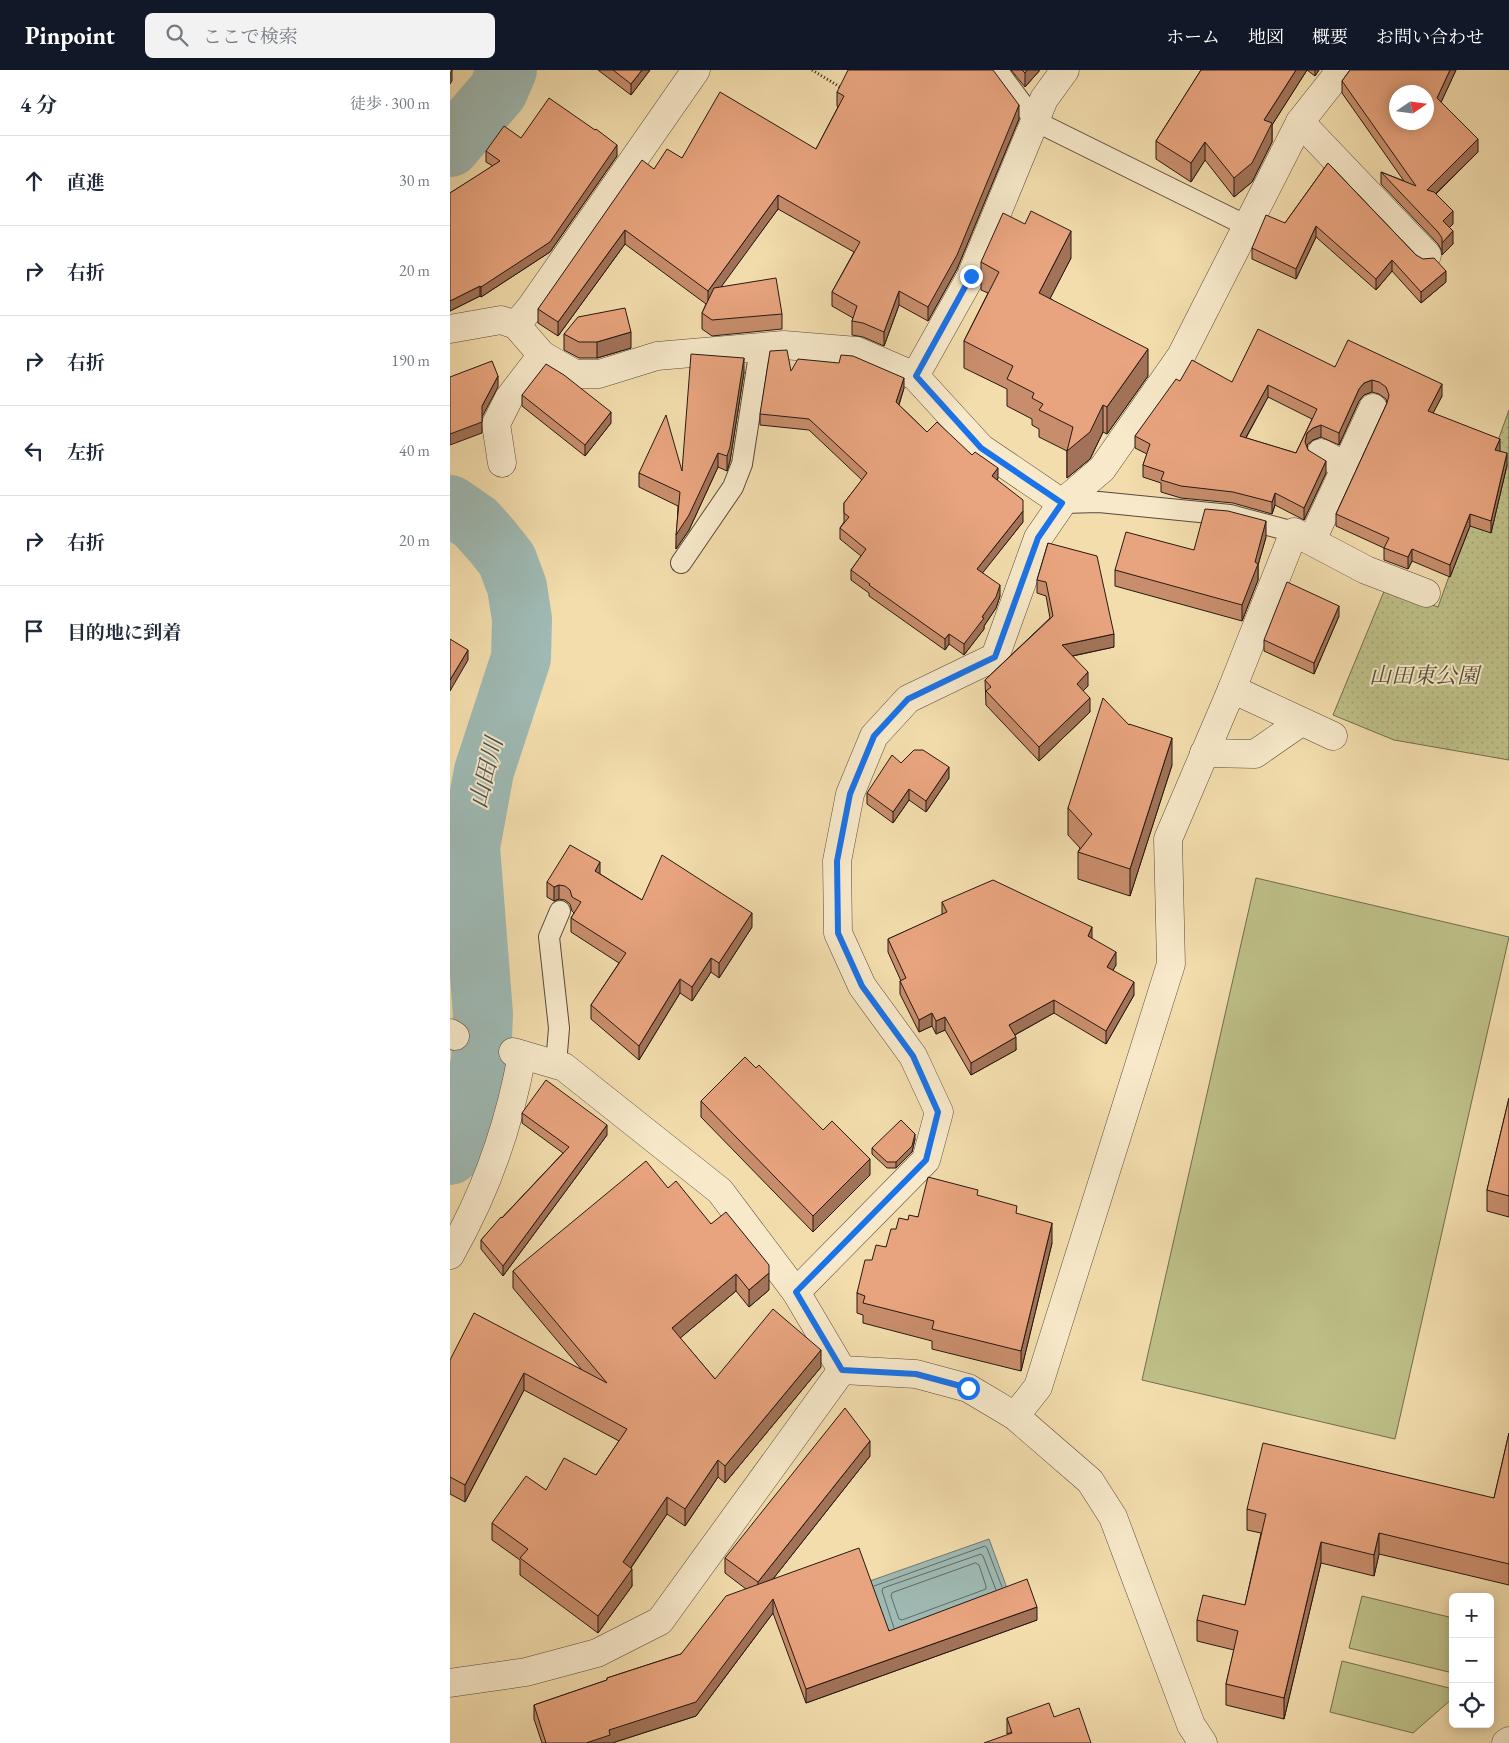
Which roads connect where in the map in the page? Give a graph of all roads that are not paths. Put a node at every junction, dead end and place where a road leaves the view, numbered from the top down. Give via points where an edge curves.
1 (696, 70) edge
2 (997, 70) edge
3 (1065, 70) edge
4 (1341, 70) edge
5 (1036, 121) junction
6 (1300, 122) junction
7 (1247, 226) junction
8 (1427, 255) dead end
9 (516, 325) junction
10 (450, 329) edge
11 (760, 348) junction
12 (542, 355) junction
13 (916, 376) junction
14 (1373, 408) dead end
15 (1320, 453) dead end
16 (502, 463) dead end
17 (1346, 466) junction
18 (1062, 503) junction
19 (1303, 536) junction
20 (681, 563) dead end
21 (1426, 593) dead end
22 (1232, 689) junction
23 (1301, 722) junction
24 (1334, 736) dead end
25 (1204, 753) junction
26 (560, 911) dead end
27 (556, 1065) junction
28 (450, 1255) edge
29 (796, 1292) junction
30 (842, 1370) junction
31 (1015, 1416) junction
32 (450, 1683) edge
33 (1203, 1743) edge

1 - 9 street
2 - 5 lane
3 - 5 street via 1044,99
4 - 6 street
5 - 7 lane
5 - 13 street via 971,276
6 - 7 street
6 - 8 street
7 - 18 street via 1181,356 1102,469
9 - 10 street via 501,320
9 - 12 street
11 - 12 street via 657,356 599,374 574,374
11 - 13 street via 784,345 857,351
11 - 20 lane via 742,464 733,487
12 - 16 street via 509,398 496,424
13 - 18 street via 981,448
14 - 17 street
15 - 17 street
17 - 19 street
18 - 19 lane via 1100,502 1230,515
18 - 29 street via 1038,538 995,657 908,699 874,736 850,794 837,861 838,933 862,986 913,1056 938,1112 926,1160
19 - 21 street via 1366,570
19 - 22 street
22 - 23 street
22 - 25 street
23 - 24 street
23 - 25 street via 1254,754
25 - 31 street via 1168,839 1171,964 1038,1387
26 - 27 lane via 549,937 559,1028
27 - 28 street via 517,1054 511,1109 495,1160
27 - 29 street via 564,1067 720,1192
29 - 30 street
30 - 31 street via 916,1374 968,1388
30 - 32 street via 660,1622 597,1654 526,1672
31 - 33 street via 1090,1481 1113,1517 1191,1725

